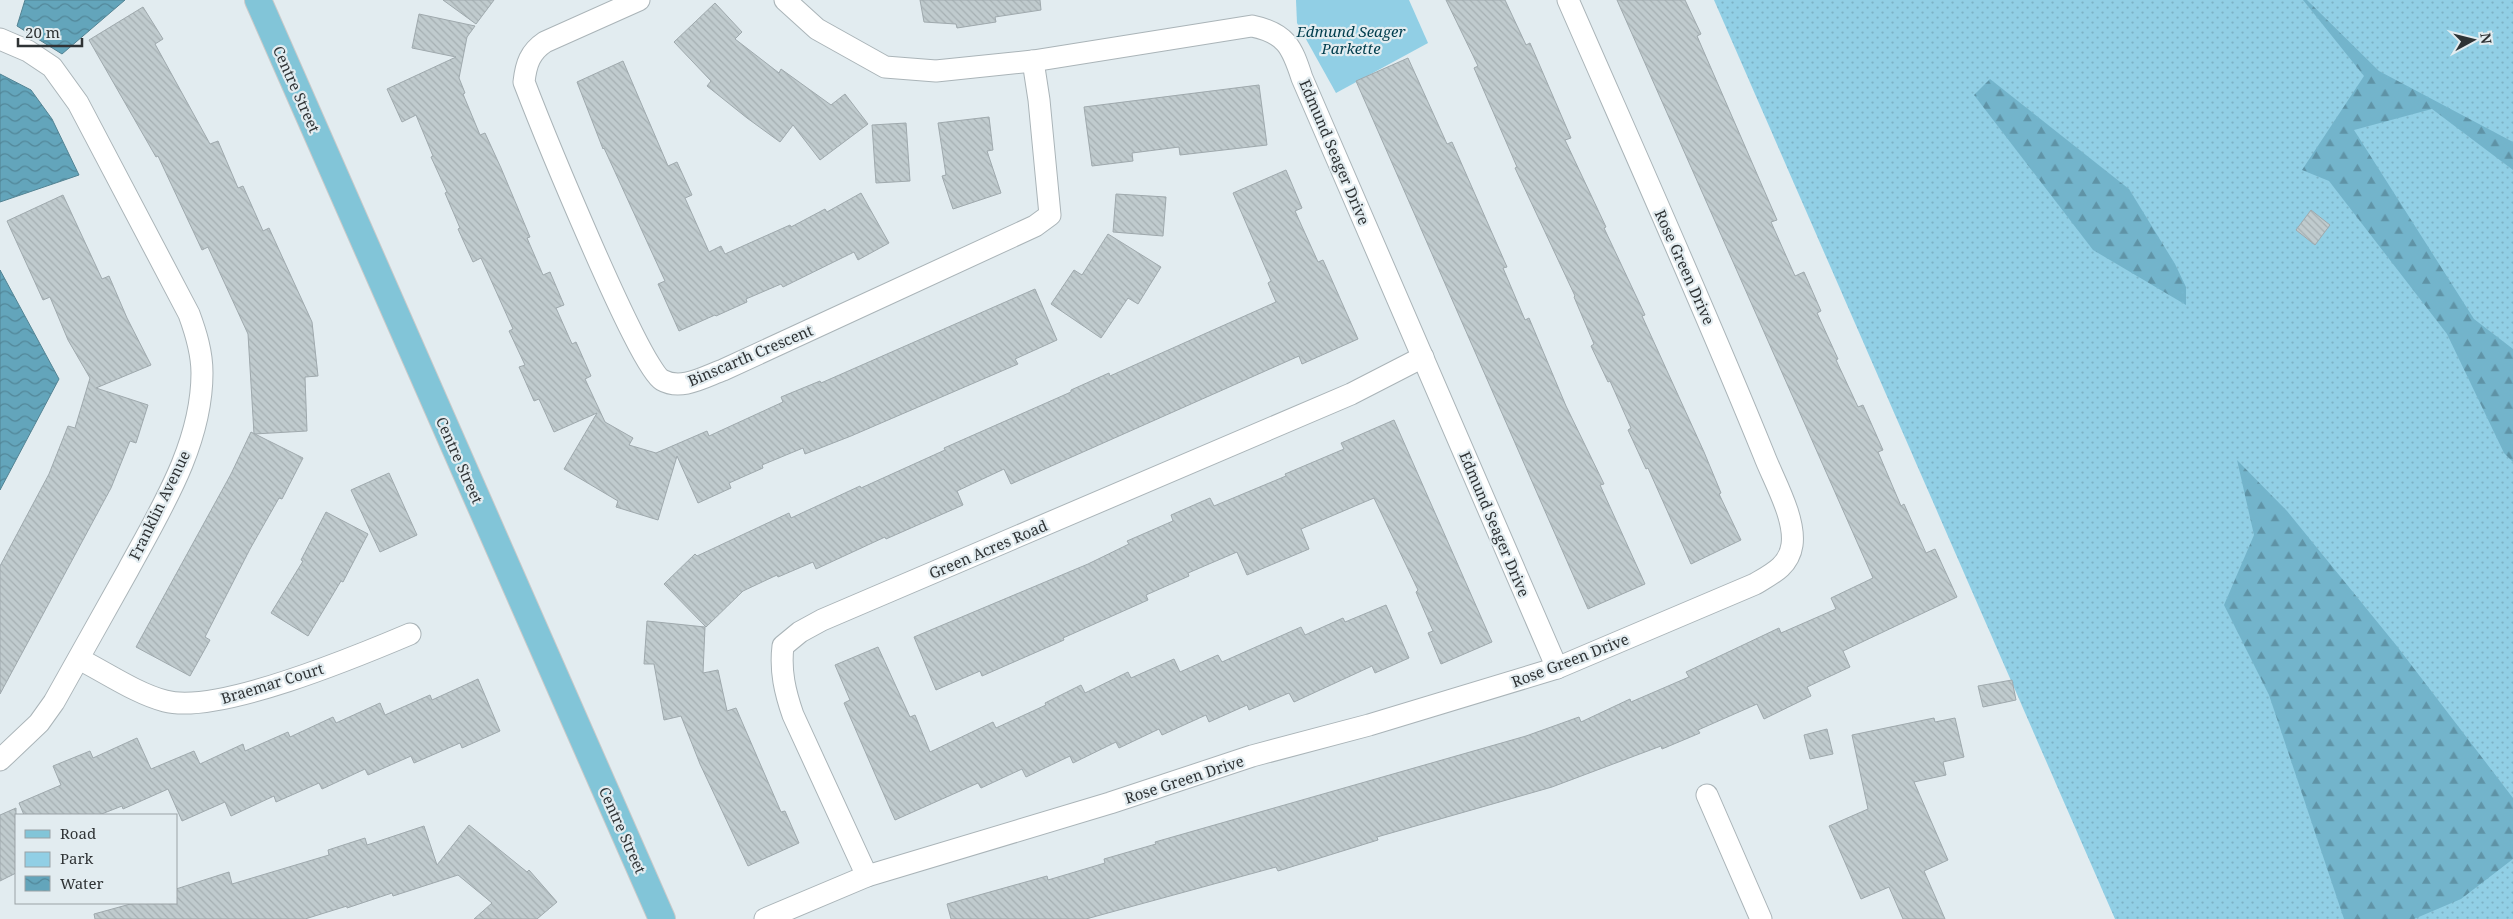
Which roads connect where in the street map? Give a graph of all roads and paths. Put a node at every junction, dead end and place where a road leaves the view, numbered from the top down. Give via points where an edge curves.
1 (258, 0) edge
2 (639, 0) edge
3 (785, 0) edge
4 (1568, 0) edge
5 (0, 38) edge
6 (1033, 61) junction
7 (1423, 357) junction
8 (410, 634) dead end
9 (79, 659) junction
10 (1557, 668) junction
11 (0, 760) edge
12 (1707, 795) dead end
13 (867, 876) junction
14 (662, 919) edge
15 (765, 919) edge
16 (1761, 919) edge

1 - 14 main road, Centre Street
2 - 6 street, Binscarth Crescent via 534,49 526,66 524,82 625,320 649,365 660,379 673,384 692,382 722,370 1035,226 1050,215
3 - 6 street, Edmund Seager Drive via 817,29 885,67 936,71
4 - 10 street, Rose Green Drive via 1742,398 1781,495 1790,523 1792,545 1782,568 1755,584
5 - 9 street, Franklin Avenue via 28,51 52,68 78,103 189,314 198,342 202,373 187,451 162,507
6 - 7 street, Edmund Seager Drive via 1252,26 1272,30 1293,50 1302,78
7 - 10 street, Edmund Seager Drive
7 - 13 street, Green Acres Road via 1342,398 822,620 783,646 784,687 793,715
8 - 9 street, Braemar Court via 361,655 263,688 188,703 165,701
9 - 11 street, Franklin Avenue via 39,723
10 - 13 street, Rose Green Drive via 1379,723 1252,756 1110,803
12 - 16 street
13 - 15 street, Rose Green Drive

